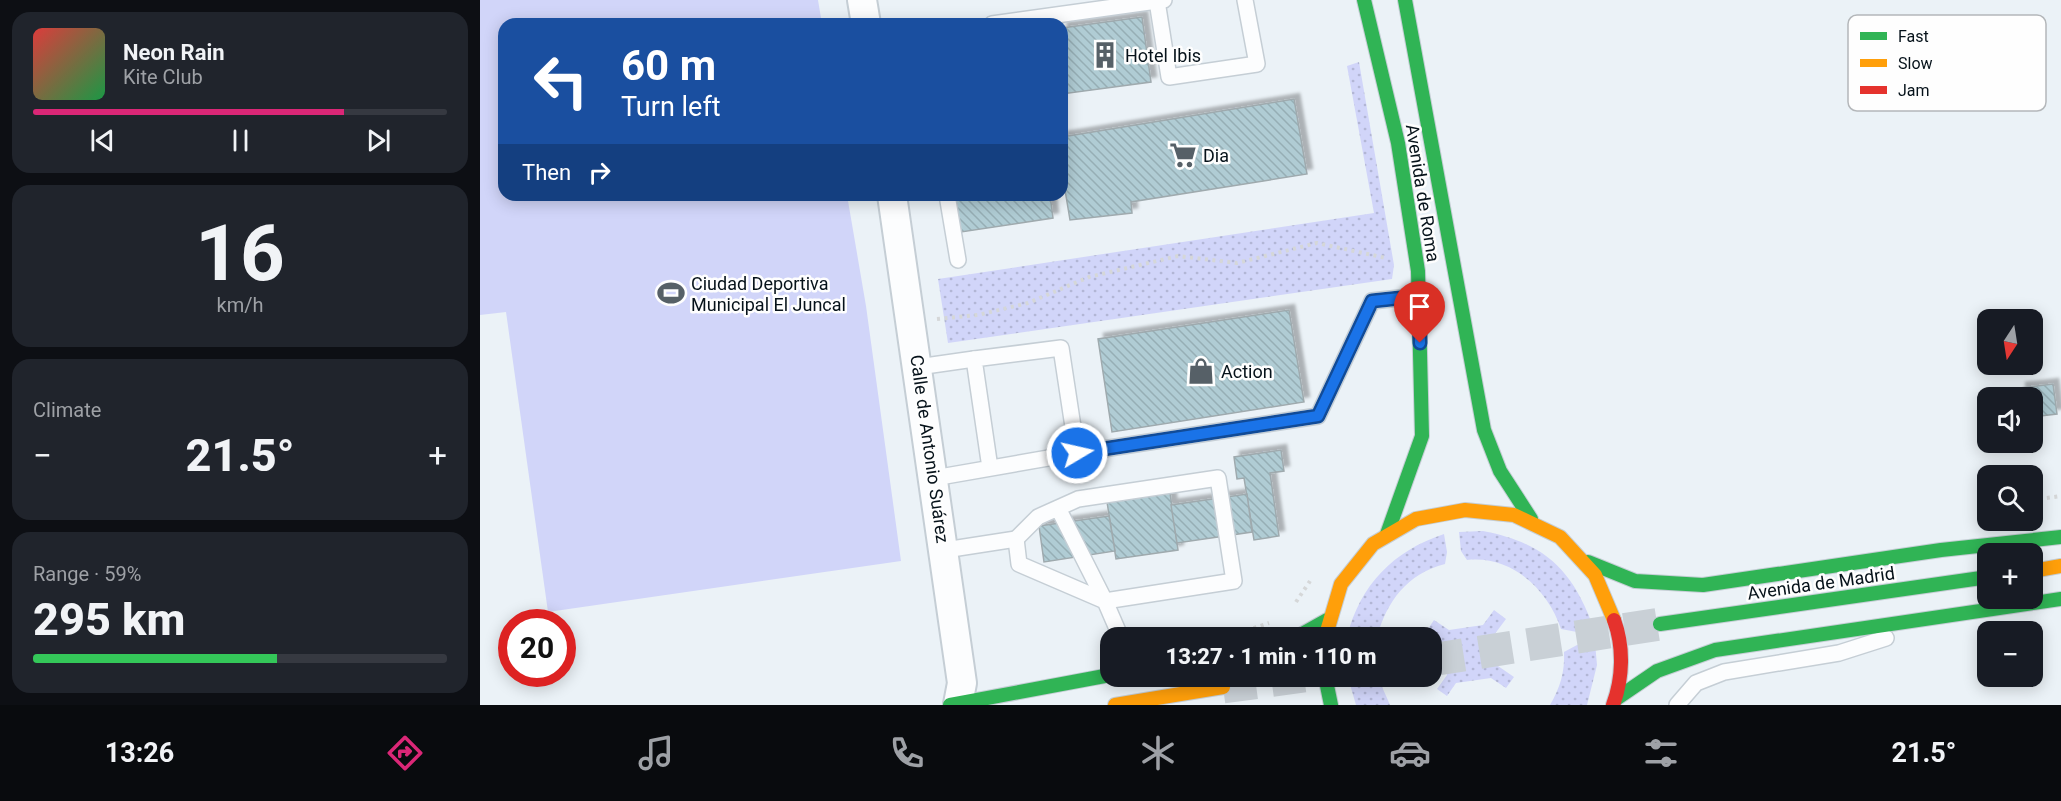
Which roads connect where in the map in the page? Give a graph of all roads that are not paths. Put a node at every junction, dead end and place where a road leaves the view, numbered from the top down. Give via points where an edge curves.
1 (862, 0) edge
2 (1245, 0) edge
3 (1364, 0) edge
4 (1405, 0) edge
5 (1161, 1) edge
6 (865, 18) edge
7 (1036, 18) edge
8 (893, 201) edge
9 (948, 201) edge
10 (958, 260) dead end
11 (1419, 296) junction
12 (974, 359) junction
13 (918, 367) junction
14 (1077, 453) junction
15 (990, 468) junction
16 (934, 477) junction
17 (1058, 508) junction
18 (1531, 519) junction
19 (2061, 526) edge
20 (1387, 534) junction
21 (2061, 537) edge
22 (1016, 539) junction
23 (945, 550) junction
24 (1941, 550) junction
25 (1587, 562) junction
26 (2061, 566) edge
27 (2043, 569) edge
28 (1977, 579) edge
29 (2061, 599) edge
30 (1105, 601) junction
31 (1947, 617) junction
32 (1327, 620) junction
33 (1660, 624) tunnel mouth
34 (1116, 627) edge
35 (1315, 627) edge
36 (1326, 627) edge
37 (1100, 677) edge
38 (1223, 687) tunnel mouth
39 (1327, 687) edge
40 (1615, 702) edge
41 (954, 704) edge
42 (1115, 705) edge
43 (1331, 705) edge
44 (1677, 705) edge

1 - 6 street
2 - 5 lane via 1257,64 1169,77
3 - 11 street, Avenida de Roma via 1398,143
4 - 18 street, Avenida de Roma via 1484,430 1500,471
5 - 7 lane
8 - 13 street, Calle de Antonio Suárez
9 - 10 lane
11 - 14 lane via 1372,301 1318,416
11 - 20 street, Avenida de Roma via 1422,436
12 - 13 lane
12 - 14 lane via 1061,348
12 - 15 lane
13 - 16 street, Calle de Antonio Suárez
14 - 15 lane
15 - 16 lane
16 - 23 street, Calle de Antonio Suárez
17 - 22 lane via 1038,517
17 - 30 lane
17 - 30 lane via 1078,499 1218,478 1234,581
18 - 20 street via 1482,508 1433,513
18 - 25 street via 1562,537
19 - 24 lane via 2014,532
20 - 32 street via 1361,557 1340,586
21 - 24 street
22 - 23 lane
22 - 30 lane via 1019,564
23 - 41 street, Calle de Antonio Suárez via 962,683
24 - 25 street via 1703,585 1635,581
25 - 40 street via 1612,603 1622,651
26 - 27 street
28 - 33 street, Avenida de Madrid
29 - 31 street
30 - 34 lane
31 - 40 street via 1715,650 1657,671
31 - 44 lane via 1839,654 1724,672 1696,683
32 - 35 street
32 - 36 street
37 - 41 street
38 - 42 street
39 - 43 street

